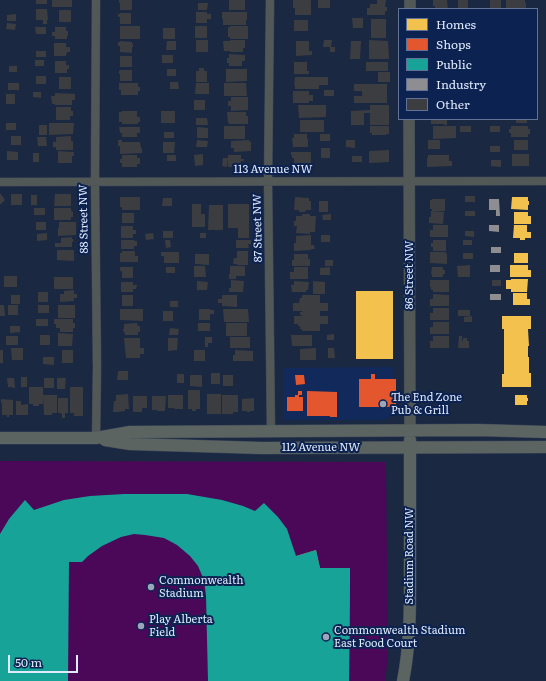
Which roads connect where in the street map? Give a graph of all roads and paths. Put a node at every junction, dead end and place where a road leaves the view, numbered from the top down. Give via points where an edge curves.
1 (96, 0) edge
2 (270, 0) edge
3 (409, 120) edge
4 (546, 180) edge
5 (268, 181) junction
6 (409, 181) junction
7 (0, 182) edge
8 (94, 182) junction
9 (271, 431) junction
10 (410, 431) junction
11 (546, 432) edge
12 (0, 438) edge
13 (96, 438) junction
14 (410, 448) junction
15 (546, 448) edge
16 (403, 681) edge

1 - 8 street, 88 Street NW
2 - 5 street, 87 Street NW
3 - 6 street, 86 Street NW
4 - 6 street, 113 Avenue NW
5 - 6 street, 113 Avenue NW
5 - 8 street, 113 Avenue NW
5 - 9 street, 87 Street NW
6 - 10 street, 86 Street NW
7 - 8 street, 113 Avenue NW
8 - 13 street, 88 Street NW
9 - 10 main road, 112 Avenue NW
9 - 13 main road, 112 Avenue NW via 130,432
10 - 11 main road, 112 Avenue NW
10 - 14 main road, Stadium Road NW
12 - 13 main road, 112 Avenue NW
13 - 14 main road, 112 Avenue NW via 130,444 261,448
14 - 15 main road, 112 Avenue NW
14 - 16 main road, Stadium Road NW via 409,641

